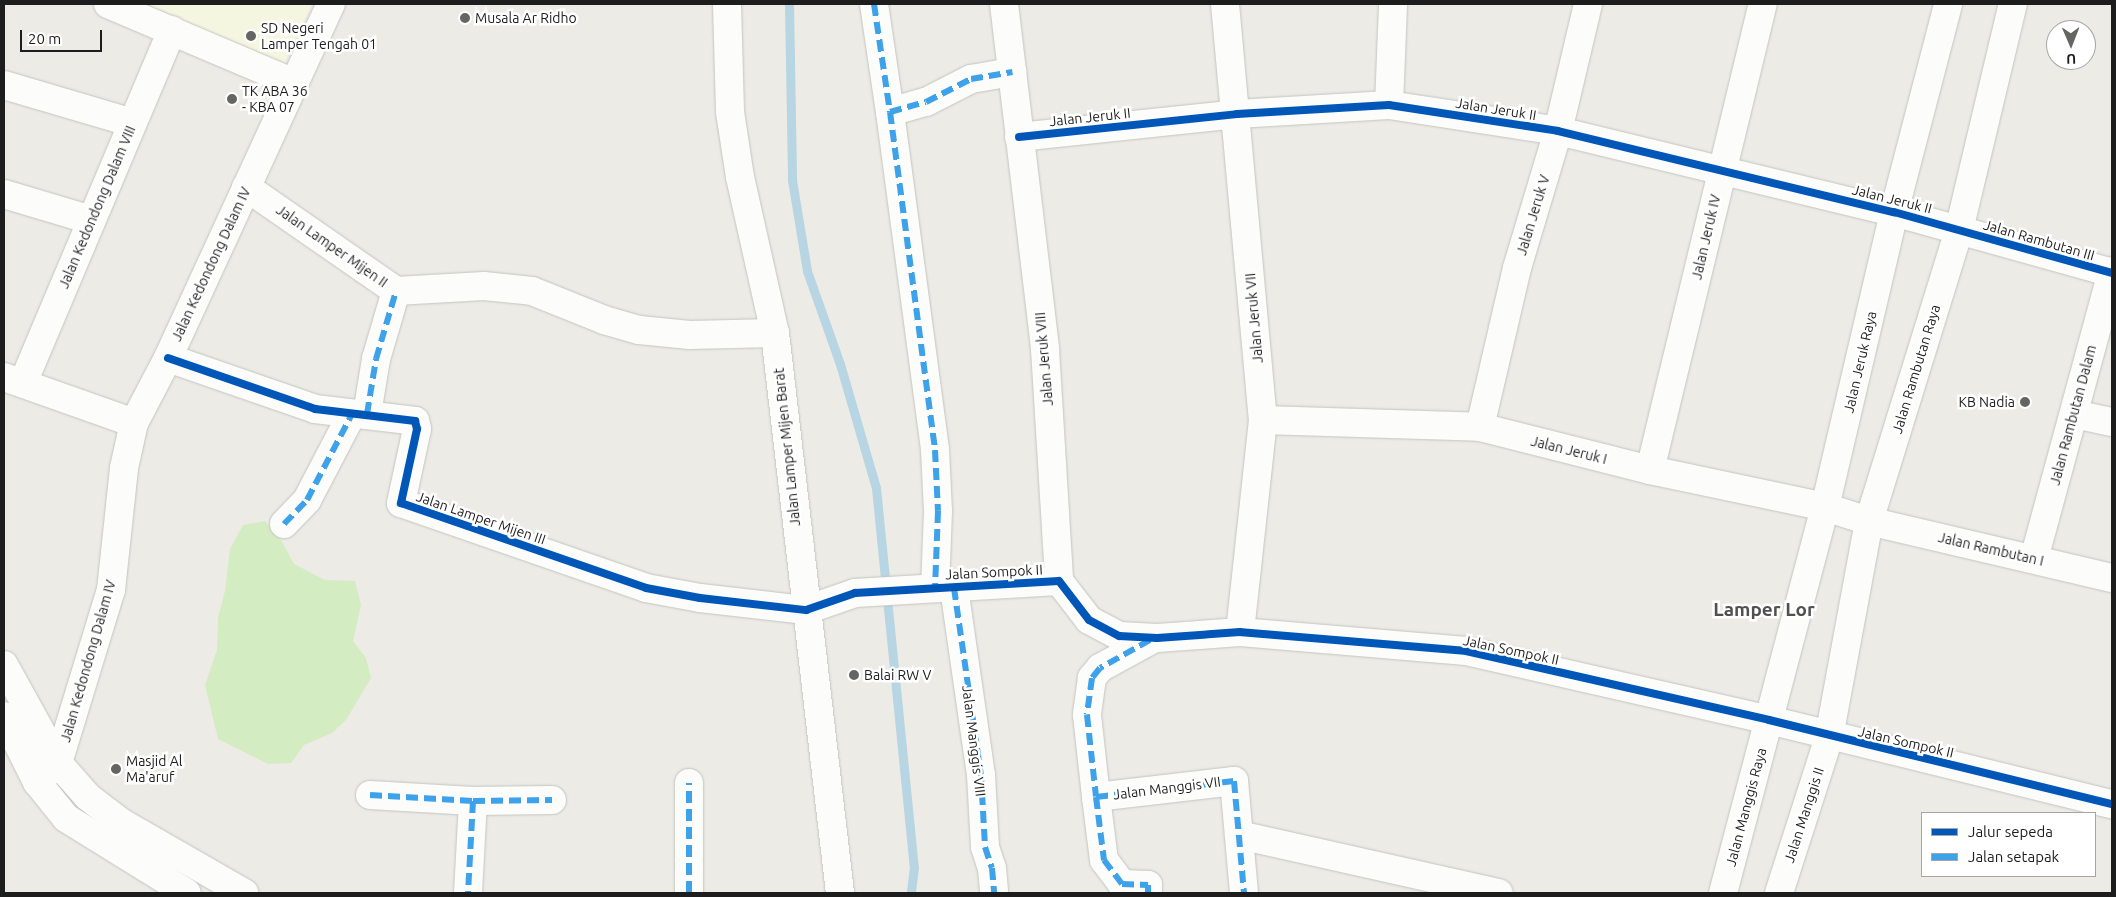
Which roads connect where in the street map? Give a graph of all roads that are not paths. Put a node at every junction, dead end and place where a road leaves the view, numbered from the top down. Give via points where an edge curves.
1 (108, 4) edge
2 (331, 4) edge
3 (727, 4) edge
4 (874, 4) edge
5 (1004, 4) edge
6 (1225, 4) edge
7 (1393, 4) edge
8 (1588, 4) edge
9 (1763, 4) edge
10 (1948, 4) edge
11 (2013, 4) edge
12 (172, 30) junction
13 (1012, 72) junction
14 (294, 83) junction
15 (4, 84) edge
16 (1390, 105) junction
17 (890, 112) junction
18 (1237, 114) junction
19 (133, 123) junction
20 (1558, 131) junction
21 (1019, 137) junction
22 (1721, 170) junction
23 (246, 187) junction
24 (4, 194) edge
25 (1894, 212) junction
26 (91, 220) junction
27 (1959, 230) junction
28 (2112, 273) edge
29 (396, 291) junction
30 (775, 333) junction
31 (168, 358) junction
32 (13, 380) edge
33 (360, 414) junction
34 (2074, 414) junction
35 (1263, 420) junction
36 (2112, 422) edge
37 (134, 423) junction
38 (1480, 427) junction
39 (1650, 470) junction
40 (1825, 506) junction
41 (1869, 521) junction
42 (284, 524) dead end
43 (2034, 559) junction
44 (2112, 578) edge
45 (1059, 581) junction
46 (933, 588) junction
47 (855, 593) joint
48 (806, 610) junction
49 (1240, 632) junction
50 (1157, 638) junction
51 (4, 665) edge
52 (4, 716) edge
53 (1769, 720) junction
54 (1829, 737) junction
55 (48, 772) junction
56 (689, 782) dead end
57 (370, 796) dead end
58 (1096, 796) junction
59 (552, 800) dead end
60 (473, 802) junction
61 (2112, 804) edge
62 (1239, 835) junction
63 (185, 878) edge
64 (244, 893) edge
65 (468, 893) edge
66 (689, 893) edge
67 (840, 893) edge
68 (994, 893) edge
69 (1148, 893) edge
70 (1244, 893) edge
71 (1498, 893) edge
72 (1723, 893) edge
73 (1779, 893) edge

1 - 12 street
2 - 14 street, Jalan Kedondong Dalam IV
3 - 30 street, Jalan Lamper Mijen Barat via 730,112 740,177
4 - 17 street, Jalan Manggis VIII
5 - 13 street, Jalan Jeruk VIII
6 - 18 street, Jalan Jeruk VII
7 - 16 street
8 - 20 street, Jalan Jeruk V
9 - 22 street, Jalan Jeruk IV
10 - 25 street, Jalan Jeruk Raya
11 - 27 street, Jalan Rambutan Raya
12 - 14 street
12 - 19 street, Jalan Kedondong Dalam VIII
13 - 17 street via 971,79 926,102
13 - 21 street, Jalan Jeruk VIII
14 - 23 street, Jalan Kedondong Dalam IV
15 - 19 street
16 - 18 street, Jalan Jeruk II
16 - 20 street, Jalan Jeruk II
17 - 46 street, Jalan Manggis VIII via 935,450 938,512
18 - 21 street, Jalan Jeruk II
18 - 35 street, Jalan Jeruk VII
19 - 26 street, Jalan Kedondong Dalam VIII
20 - 22 street, Jalan Jeruk II
20 - 38 street, Jalan Jeruk V via 1517,268
21 - 45 street, Jalan Jeruk VIII via 1045,349
22 - 25 street, Jalan Jeruk II
22 - 39 street, Jalan Jeruk IV
23 - 29 street, Jalan Lamper Mijen II
23 - 31 street, Jalan Kedondong Dalam IV
24 - 26 street
25 - 27 street, Jalan Jeruk II
25 - 40 street, Jalan Jeruk Raya
26 - 32 street, Jalan Kedondong Dalam VIII
27 - 28 street, Jalan Rambutan III
27 - 41 street, Jalan Rambutan Raya
28 - 34 street, Jalan Rambutan Dalam
29 - 30 street, Jalan Lamper Mijen II via 484,286 532,291 604,320 639,330 690,335
29 - 33 street
30 - 48 street, Jalan Lamper Mijen Barat
31 - 33 street, Jalan Lamper Mijen III via 306,406
31 - 37 street, Jalan Kedondong Dalam IV
32 - 37 street
33 - 42 street via 307,500
33 - 48 street, Jalan Lamper Mijen III via 415,421 417,429 400,498 406,506 646,588 700,598
34 - 36 street
34 - 43 street, Jalan Rambutan Dalam
35 - 38 street, Jalan Jeruk I
35 - 49 street, Jalan Jeruk VII
37 - 55 street, Jalan Kedondong Dalam IV via 124,468 111,590
38 - 39 street, Jalan Jeruk I
39 - 40 street, Jalan Jeruk I
40 - 41 street, Jalan Jeruk I
40 - 53 street, Jalan Jeruk Raya
41 - 43 street, Jalan Rambutan I
41 - 54 street, Jalan Rambutan Raya
43 - 44 street, Jalan Rambutan I
45 - 46 street, Jalan Sompok II
45 - 50 street, Jalan Sompok II via 1089,620 1119,636
46 - 47 street, Jalan Sompok II
46 - 68 street, Jalan Manggis VIII via 981,775 984,847 992,868
47 - 48 street, Jalan Lamper Mijen III
48 - 67 street, Jalan Lamper Mijen Barat
49 - 50 street, Jalan Sompok II
49 - 53 street, Jalan Sompok II via 1466,652
50 - 58 street, Jalan Manggis VII via 1109,662 1092,678 1087,716
51 - 55 street
52 - 55 street
53 - 54 street, Jalan Sompok II
53 - 72 street, Jalan Manggis Raya
54 - 61 street, Jalan Sompok II
54 - 73 street, Jalan Manggis II
55 - 63 street via 78,807
56 - 66 street
57 - 60 street
58 - 62 street, Jalan Manggis VII via 1232,780
58 - 69 street via 1104,860 1122,884 1148,885
59 - 60 street
60 - 65 street
62 - 70 street
62 - 71 street
63 - 64 street

